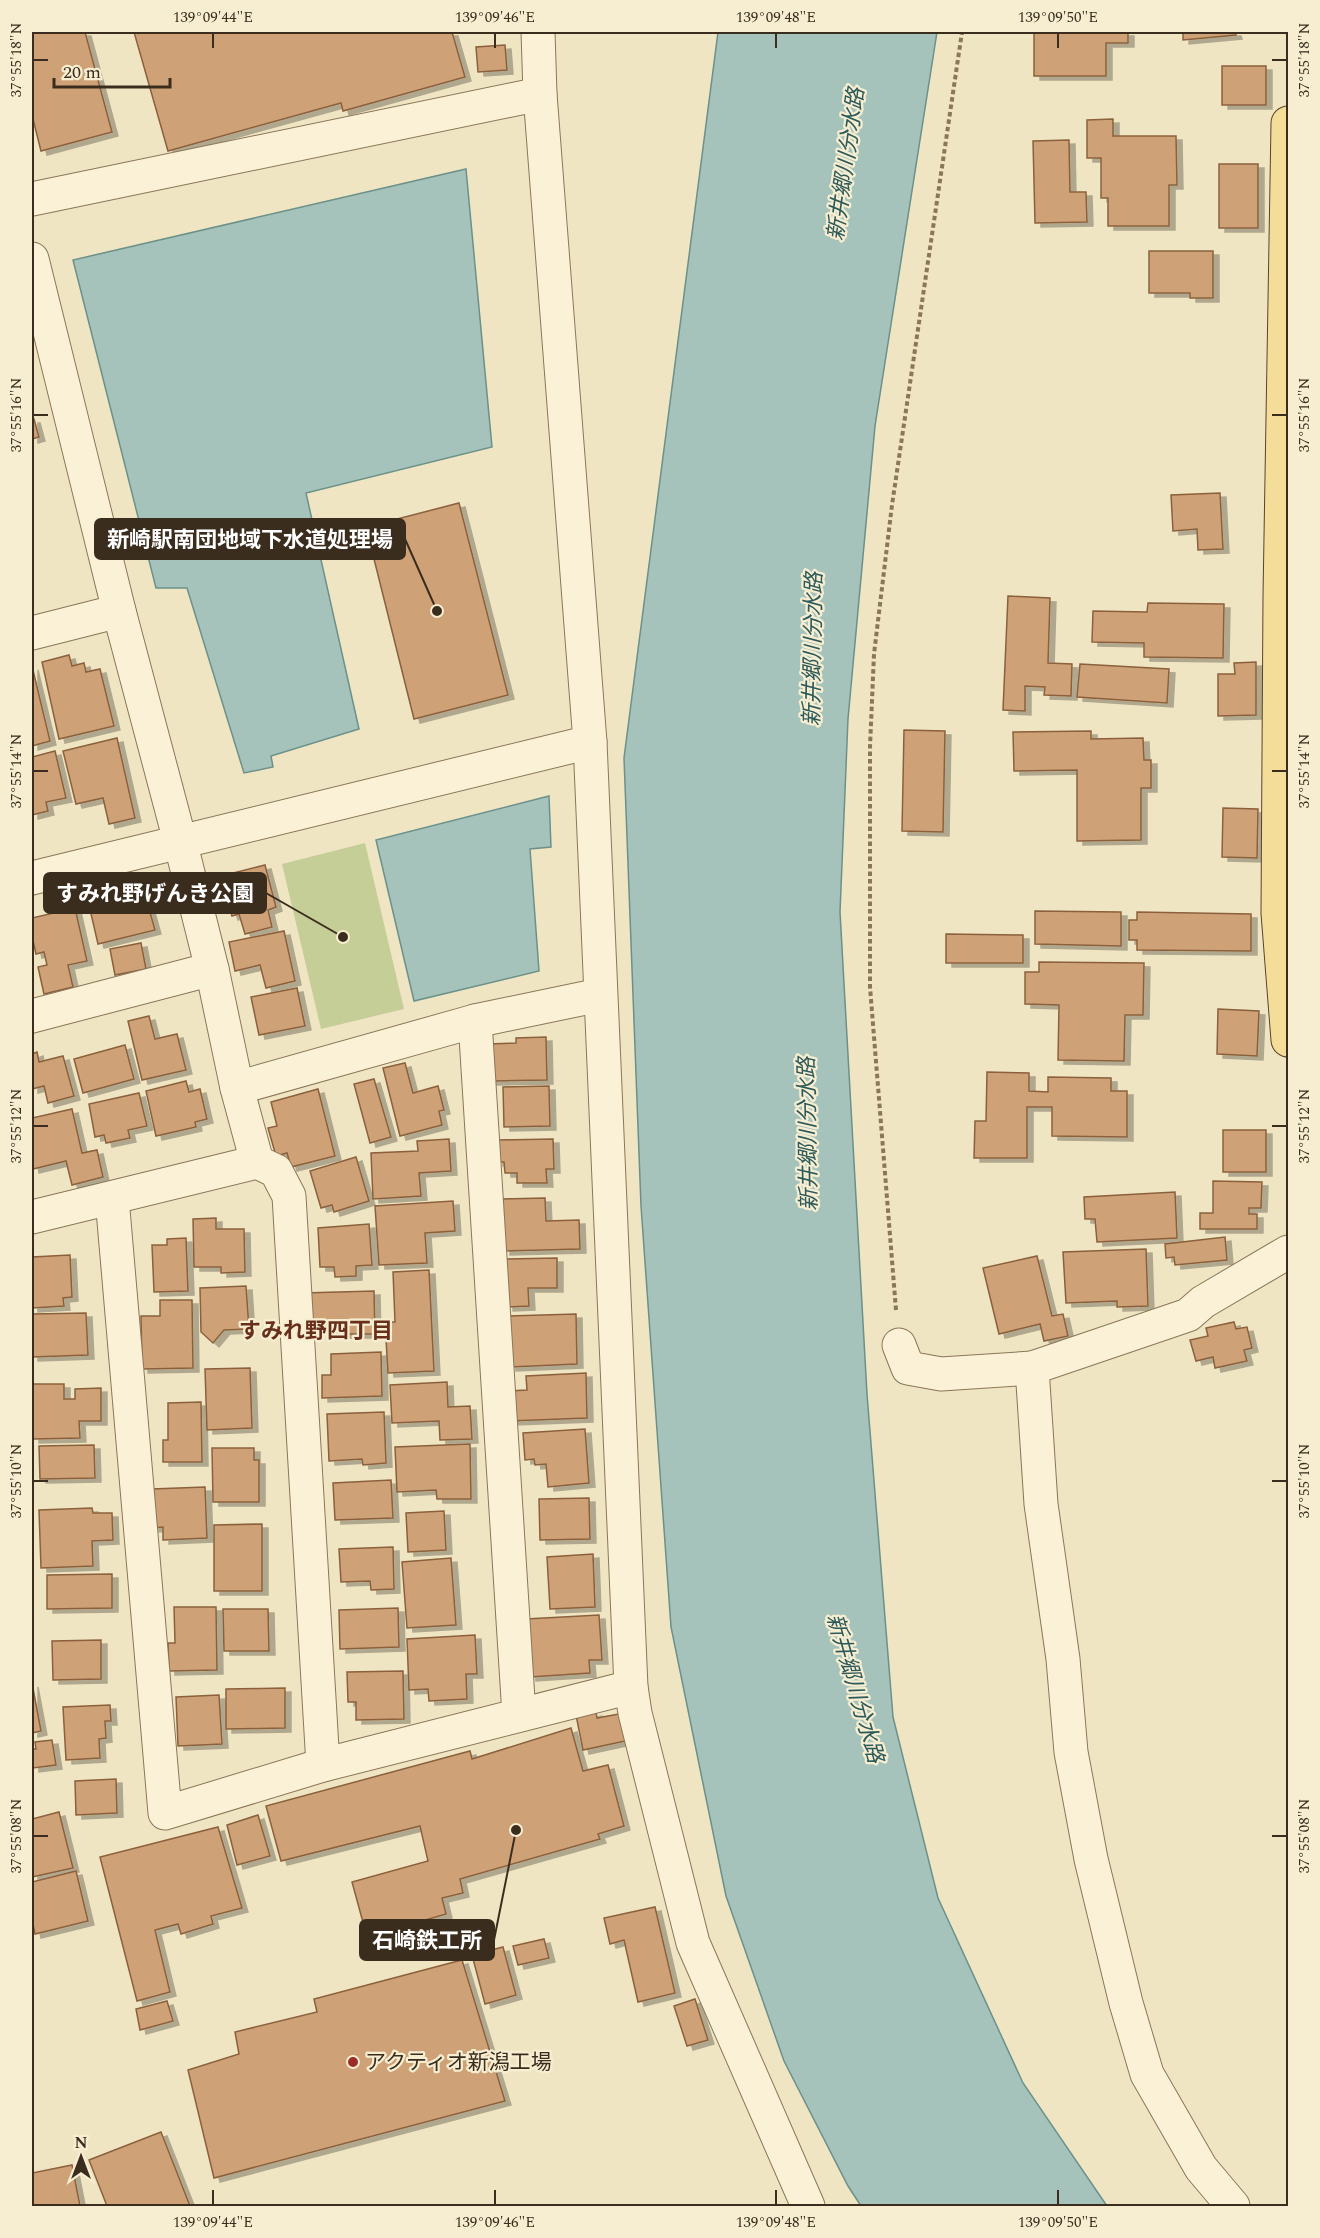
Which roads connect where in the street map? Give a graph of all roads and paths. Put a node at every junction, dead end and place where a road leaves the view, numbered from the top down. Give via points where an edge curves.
1 (538, 32) edge
2 (962, 32) edge
3 (540, 94) junction
4 (1288, 123) edge
5 (32, 199) edge
6 (32, 259) edge
7 (119, 610) junction
8 (32, 633) edge
9 (590, 742) junction
10 (180, 841) junction
11 (32, 878) edge
12 (212, 969) junction
13 (600, 995) junction
14 (32, 1016) edge
15 (475, 1021) junction
16 (1288, 1040) edge
17 (237, 1088) junction
18 (257, 1162) junction
19 (112, 1197) junction
20 (32, 1217) edge
21 (1288, 1252) edge
22 (899, 1345) joint
23 (1032, 1368) junction
24 (631, 1687) junction
25 (519, 1715) junction
26 (323, 1765) junction
27 (808, 2206) edge
28 (1233, 2206) edge

1 - 3 street
2 - 22 path via 892,505 873,666 870,987
3 - 5 street
3 - 9 street
4 - 16 main road via 1278,913
6 - 7 street
7 - 8 street
7 - 10 street
9 - 10 street
9 - 13 street
10 - 11 street
10 - 12 street
12 - 14 street
12 - 17 street
13 - 15 street
13 - 24 street
15 - 17 street
15 - 25 street
17 - 18 street
18 - 19 street
18 - 26 street via 276,1171 289,1196
19 - 20 street
19 - 26 street via 165,1813
21 - 23 street via 1203,1302 1188,1315
22 - 23 street via 908,1368 941,1374
23 - 28 street via 1041,1504 1063,1659 1071,1752 1091,1859 1147,2074 1201,2168
24 - 25 street
24 - 27 street via 693,1943
25 - 26 street

